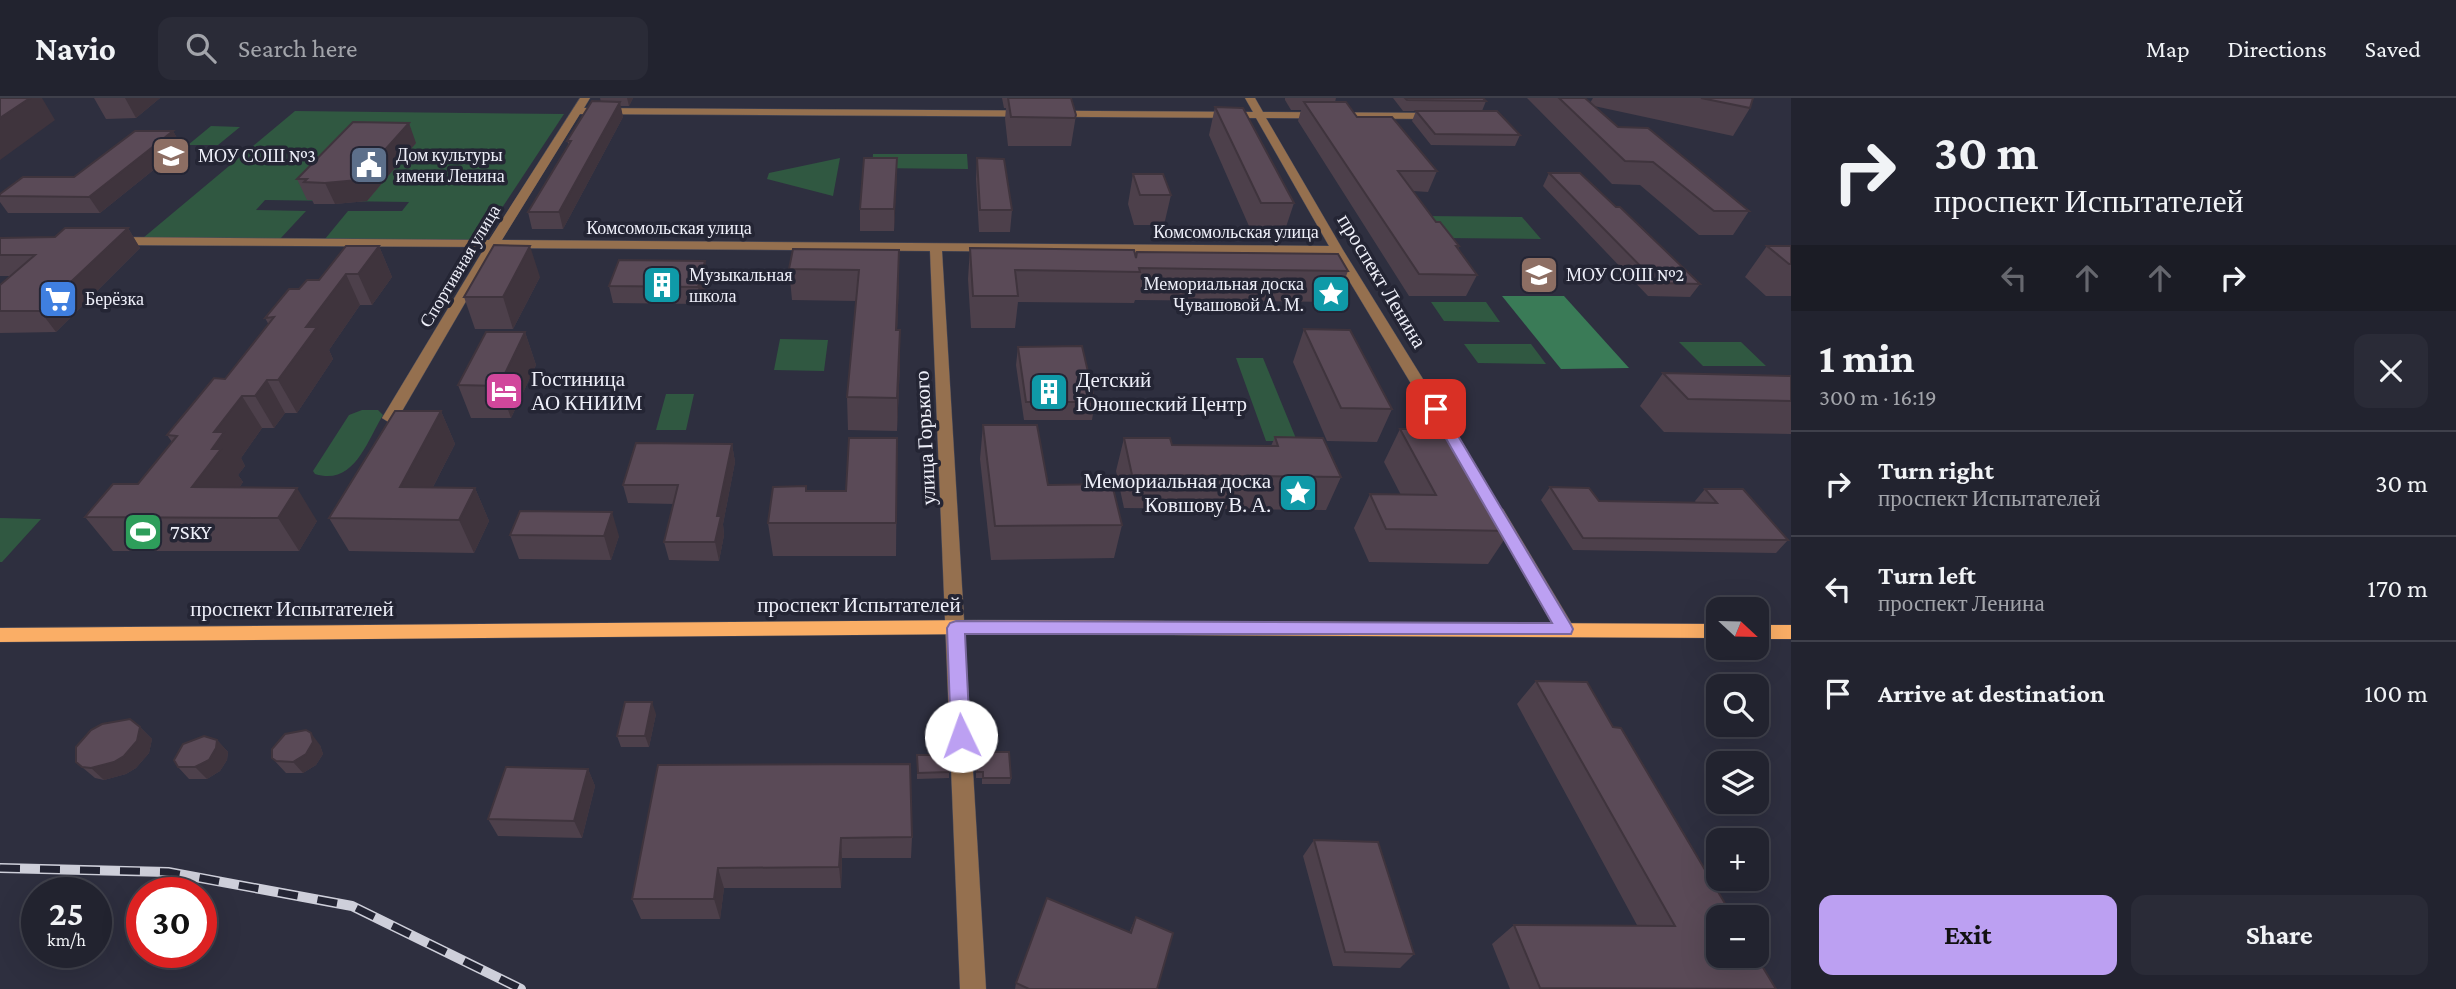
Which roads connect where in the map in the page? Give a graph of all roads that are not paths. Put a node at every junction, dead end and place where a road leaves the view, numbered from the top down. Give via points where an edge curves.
1 (584, 98) edge
2 (1250, 98) edge
3 (577, 111) junction
4 (1259, 114) junction
5 (1454, 116) edge
6 (96, 241) edge
7 (493, 244) junction
8 (936, 247) junction
9 (1337, 250) junction
10 (390, 418) edge
11 (1469, 466) edge
12 (1490, 502) edge
13 (956, 628) junction
14 (1565, 629) junction
15 (1706, 631) edge
16 (1769, 632) edge
17 (1791, 632) edge
18 (0, 635) edge
19 (972, 989) edge

1 - 3 street, Спортивная улица
2 - 4 street, проспект Ленина
3 - 4 street
3 - 7 street, Спортивная улица
4 - 5 street
4 - 9 street, проспект Ленина
6 - 7 street, Комсомольская улица
7 - 8 street, Комсомольская улица
7 - 10 street, Спортивная улица
8 - 9 street, Комсомольская улица
8 - 13 street, улица Горького
9 - 11 street, проспект Ленина
12 - 14 street
13 - 14 main road, проспект Испытателей
13 - 18 main road, проспект Испытателей
13 - 19 street, улица Горького
14 - 15 main road, проспект Испытателей
16 - 17 main road

